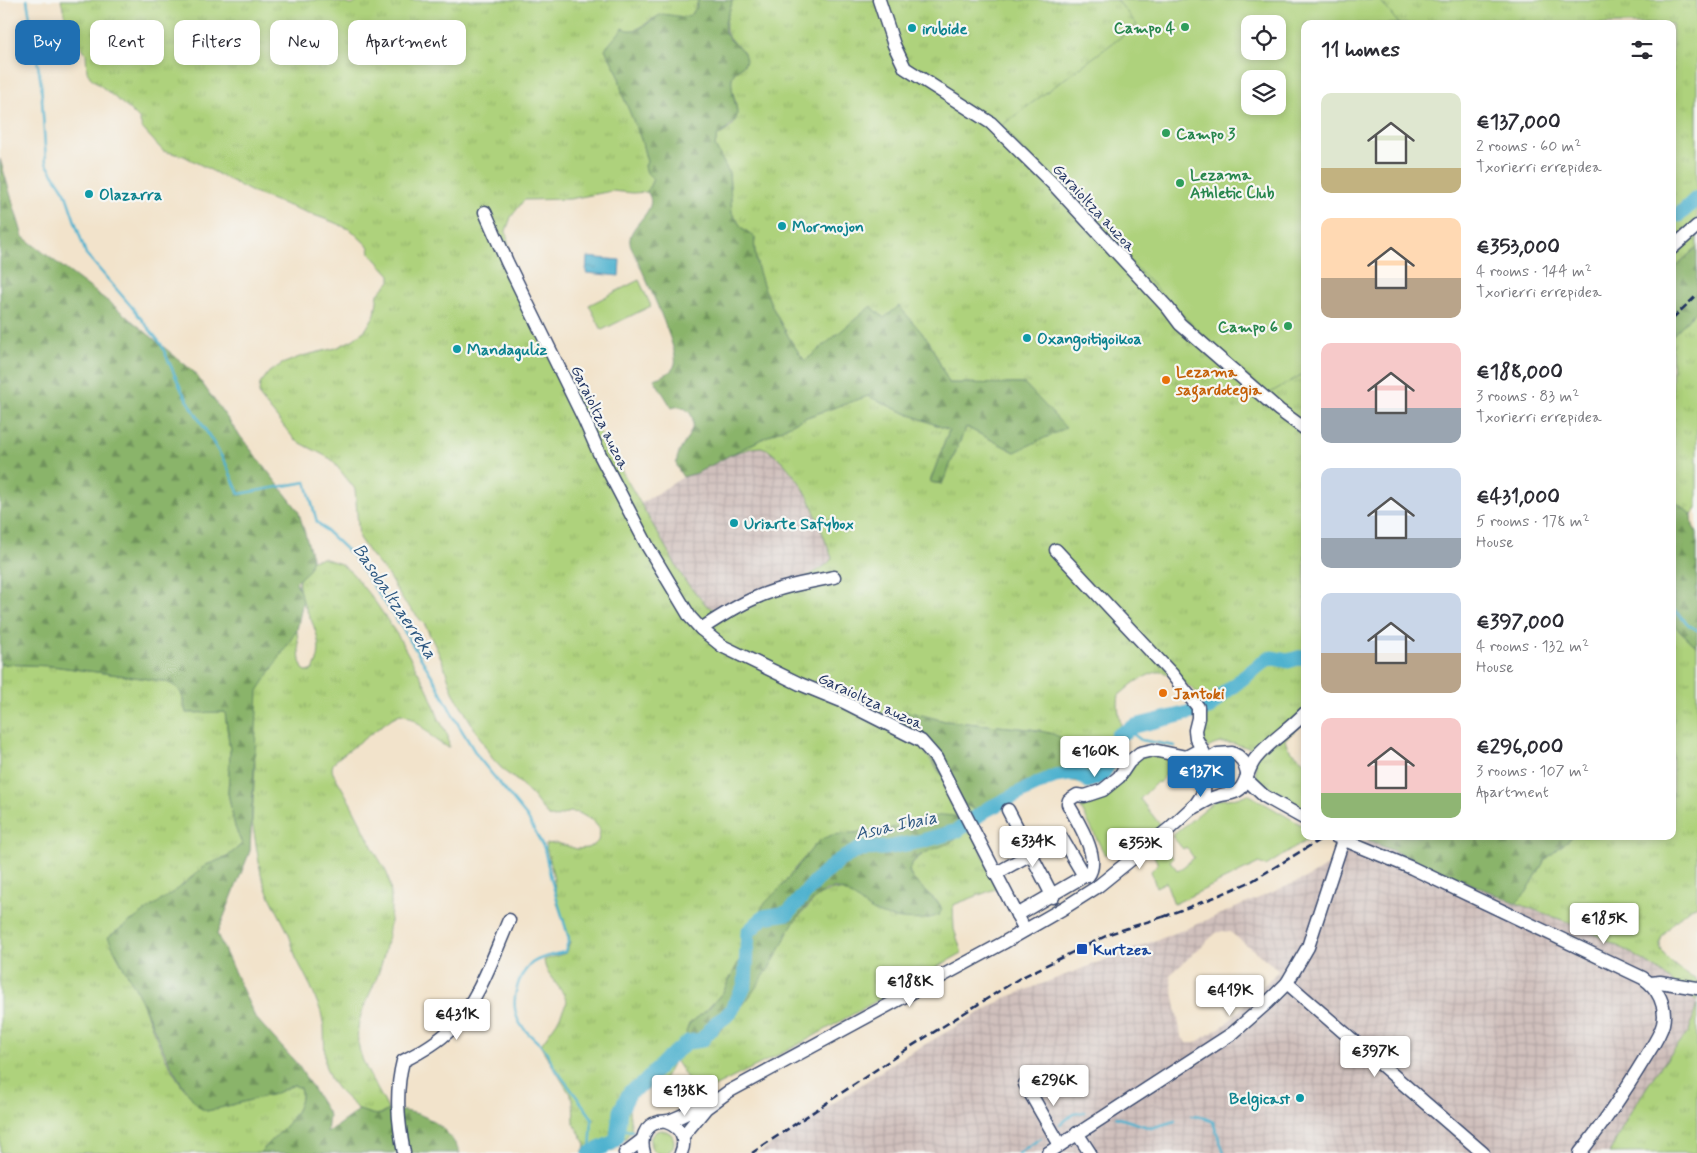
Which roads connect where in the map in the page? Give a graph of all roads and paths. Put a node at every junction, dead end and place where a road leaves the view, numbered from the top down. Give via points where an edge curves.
1 (879, 0) edge
2 (485, 212) dead end
3 (1697, 226) edge
4 (1676, 244) edge
5 (1301, 426) edge
6 (1056, 550) dead end
7 (834, 577) dead end
8 (701, 629) junction
9 (1301, 717) edge
10 (1275, 740) junction
11 (1201, 749) junction
12 (1238, 756) junction
13 (1208, 760) junction
14 (1205, 777) junction
15 (1244, 781) junction
16 (1222, 794) junction
17 (1008, 810) dead end
18 (1184, 815) junction
19 (1301, 817) edge
20 (1338, 840) edge
21 (1344, 840) edge
22 (1030, 854) junction
23 (995, 874) junction
24 (1084, 876) junction
25 (1052, 896) junction
26 (1017, 914) junction
27 (509, 920) dead end
28 (1025, 930) junction
29 (1286, 982) junction
30 (1651, 983) junction
31 (1697, 988) edge
32 (1025, 1084) dead end
33 (728, 1092) junction
34 (666, 1122) junction
35 (1077, 1133) junction
36 (683, 1144) edge
37 (1060, 1145) junction
38 (643, 1147) edge
39 (404, 1153) edge
40 (625, 1153) edge
41 (692, 1153) edge
42 (1048, 1153) edge
43 (1090, 1153) edge
44 (1483, 1153) edge
45 (1580, 1153) edge

1 - 5 street, Garaioltza auzoa via 905,68 991,123 1053,184 1180,324
2 - 8 street, Garaioltza auzoa via 648,547 690,617
3 - 4 street
6 - 11 street via 1171,673 1198,712 1195,730
7 - 8 street via 755,598
8 - 23 street, Garaioltza auzoa via 722,646 921,741 936,758
9 - 10 street
10 - 12 street via 1264,748
10 - 15 street via 1254,761
11 - 13 street
11 - 24 street via 1186,757 1153,750 1140,752 1103,790 1077,795 1069,800 1093,860 1092,871
12 - 13 street via 1225,752
12 - 15 street via 1243,761
13 - 14 street
14 - 16 street via 1211,788
14 - 18 street via 1204,792
15 - 16 street via 1234,793
15 - 19 street
16 - 18 street
17 - 22 street
18 - 28 street via 1097,887
20 - 29 street via 1308,947
21 - 30 street via 1412,868
22 - 23 street
22 - 24 street via 1061,837
22 - 25 street
23 - 26 street, Garaioltza auzoa
24 - 25 street
25 - 26 street
26 - 28 street, Garaioltza auzoa
27 - 39 street via 482,982 465,1011 450,1030 403,1062 397,1100
28 - 33 street
29 - 35 street via 1233,1033
29 - 44 street
30 - 31 street
30 - 45 street via 1664,1009 1663,1024 1625,1092
32 - 37 street
33 - 34 street
33 - 36 street via 706,1108
34 - 36 street via 678,1129
34 - 38 street via 648,1128
35 - 37 street
35 - 43 street
36 - 41 street
37 - 42 street
38 - 40 street

